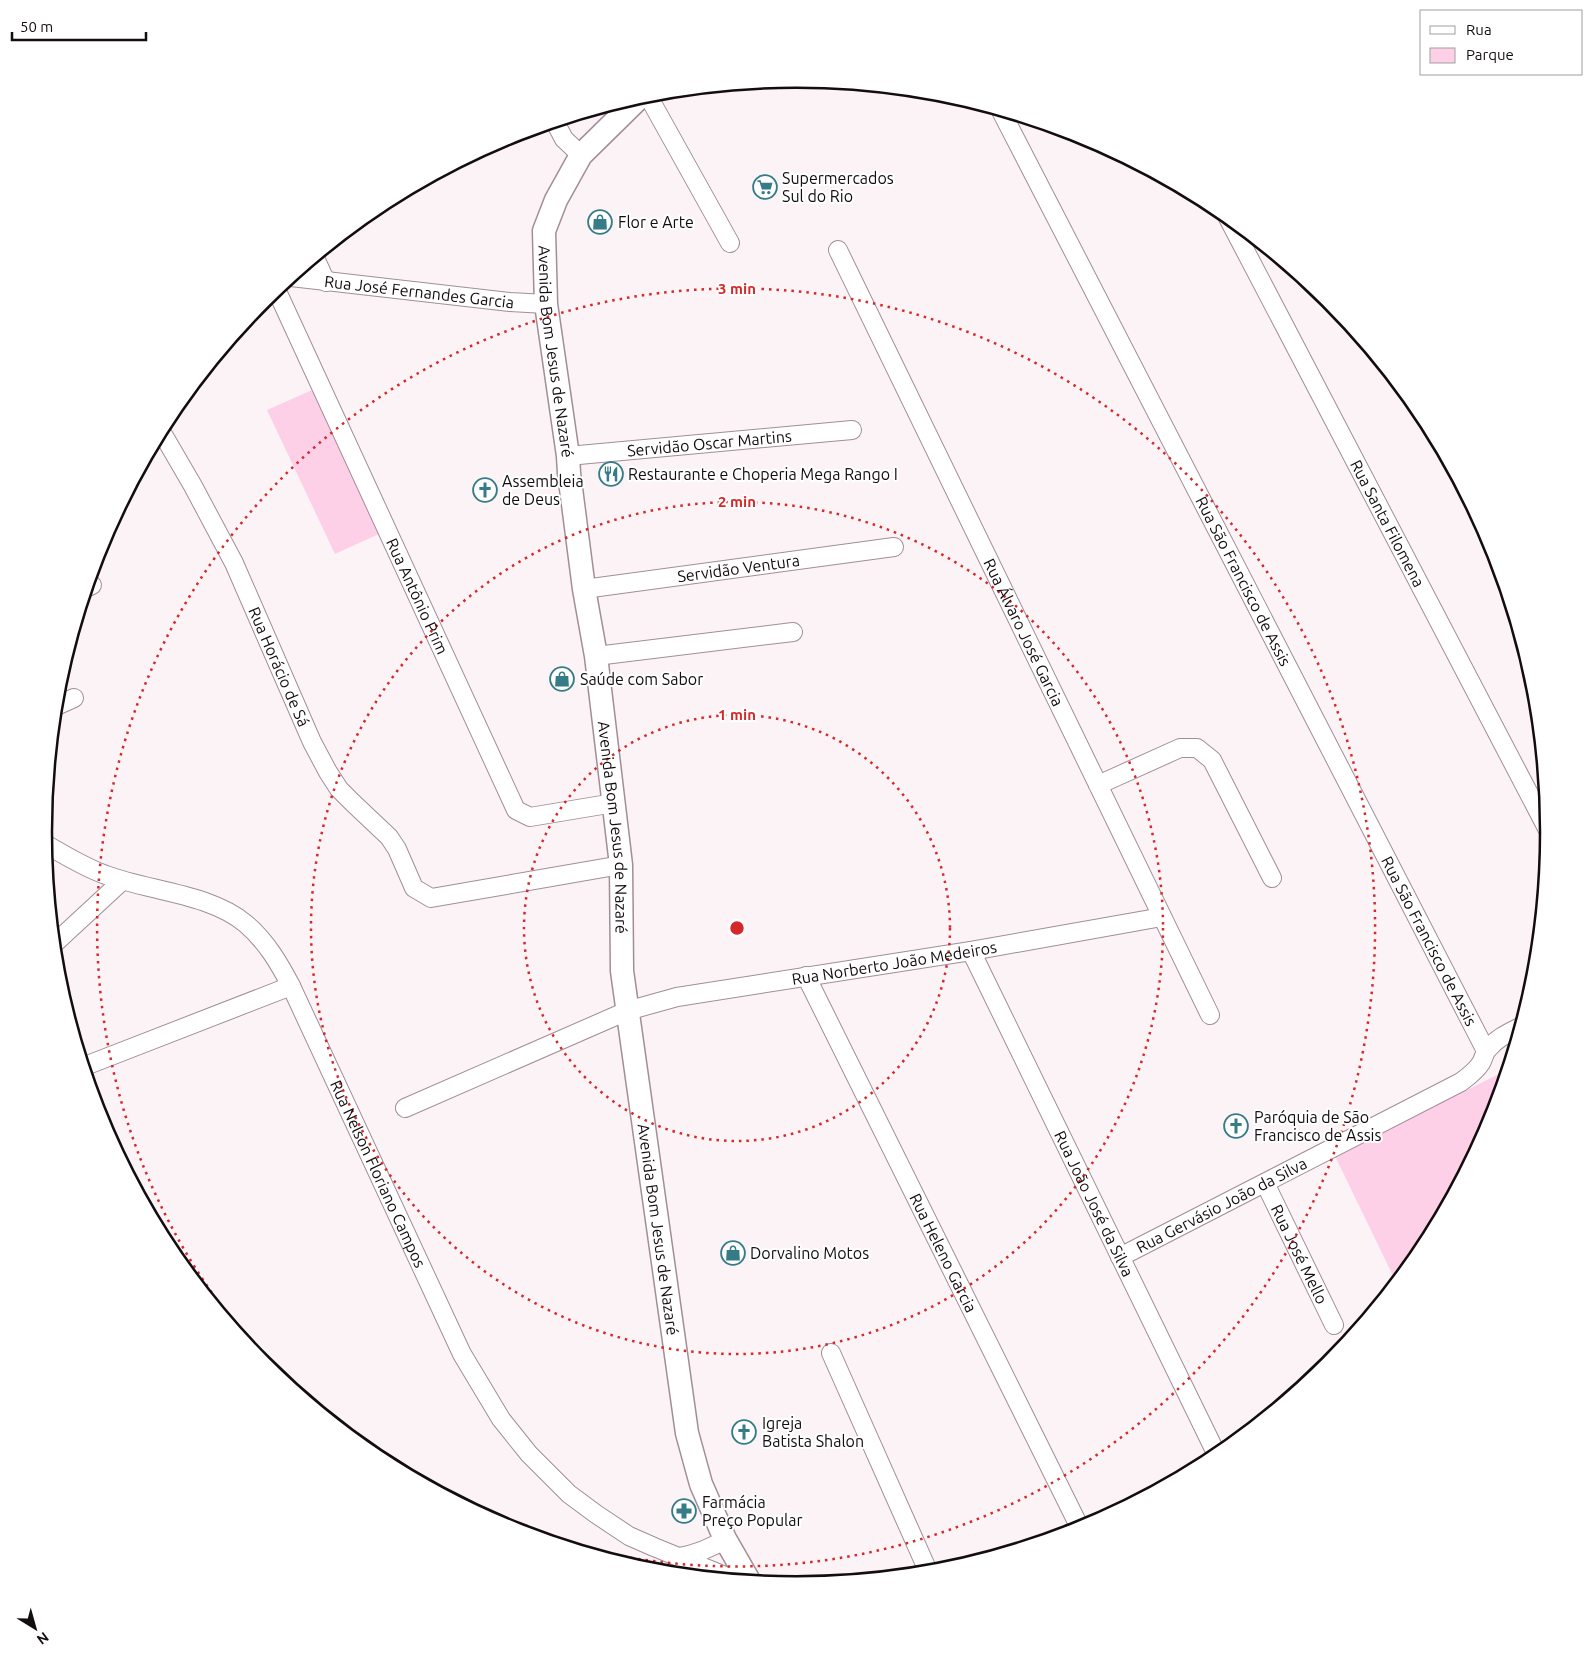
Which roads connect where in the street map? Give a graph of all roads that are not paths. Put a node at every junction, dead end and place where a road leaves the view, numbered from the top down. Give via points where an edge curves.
1 (651, 102) edge
2 (629, 107) edge
3 (1004, 118) edge
4 (558, 127) edge
5 (581, 155) junction
6 (1235, 231) edge
7 (730, 243) dead end
8 (838, 250) dead end
9 (317, 263) edge
10 (299, 278) edge
11 (326, 282) junction
12 (279, 296) edge
13 (546, 304) junction
14 (852, 430) dead end
15 (165, 438) edge
16 (568, 456) junction
17 (894, 547) dead end
18 (584, 589) junction
19 (794, 632) dead end
20 (596, 656) junction
21 (74, 698) dead end
22 (64, 702) edge
23 (1098, 785) junction
24 (614, 803) junction
25 (1540, 814) edge
26 (53, 848) edge
27 (621, 865) junction
28 (1272, 878) dead end
29 (122, 881) junction
30 (1162, 916) junction
31 (60, 938) edge
32 (971, 951) junction
33 (806, 976) junction
34 (291, 986) junction
35 (628, 1011) junction
36 (1210, 1015) dead end
37 (1513, 1030) edge
38 (1486, 1051) junction
39 (90, 1064) edge
40 (405, 1108) dead end
41 (1265, 1183) junction
42 (1120, 1257) junction
43 (1334, 1325) dead end
44 (831, 1353) dead end
45 (1213, 1448) edge
46 (1076, 1521) edge
47 (725, 1539) junction
48 (679, 1557) junction
49 (925, 1564) edge
50 (711, 1570) edge
51 (745, 1574) edge

1 - 7 street
2 - 5 main road, Avenida Bom Jesus de Nazaré
3 - 38 street, Rua São Francisco de Assis
4 - 5 street via 564,139
5 - 13 main road, Avenida Bom Jesus de Nazaré via 556,200 544,231
6 - 25 street, Rua Santa Filomena
8 - 23 street, Rua Álvaro José Garcia
9 - 11 street
10 - 11 street, Rua José Fernandes Garcia
11 - 13 street, Rua José Fernandes Garcia
12 - 24 street, Rua Antônio Prim via 516,810 530,817
13 - 16 main road, Avenida Bom Jesus de Nazaré
14 - 16 street, Servidão Oscar Martins
15 - 27 street, Rua Horácio de Sá via 234,563 328,772 339,789 389,837 414,888 431,898
16 - 18 main road, Avenida Bom Jesus de Nazaré
17 - 18 street, Servidão Ventura
18 - 20 main road, Avenida Bom Jesus de Nazaré
19 - 20 street
20 - 24 main road, Avenida Bom Jesus de Nazaré
21 - 22 street
23 - 28 street via 1180,748 1197,748 1212,760
23 - 30 street, Rua Álvaro José Garcia
24 - 27 main road, Avenida Bom Jesus de Nazaré
26 - 29 street, Rua Nelson Floriano Campos via 86,867
27 - 35 main road, Avenida Bom Jesus de Nazaré via 622,971
29 - 31 street
29 - 34 street, Rua Nelson Floriano Campos via 229,912 260,938
30 - 32 street, Rua Norberto João Medeiros
30 - 36 street, Rua Álvaro José Garcia
32 - 33 street, Rua Norberto João Medeiros
32 - 42 street, Rua João José da Silva
33 - 35 street, Rua Norberto João Medeiros via 677,998
33 - 46 street, Rua Heleno Garcia
34 - 39 street
34 - 48 street, Rua Nelson Floriano Campos via 462,1354 501,1419 529,1454 569,1494 629,1536
35 - 40 street, Rua Norberto João Medeiros
35 - 47 main road, Avenida Bom Jesus de Nazaré via 687,1433 700,1484
37 - 38 street, Rua Gervásio João da Silva
38 - 41 street, Rua Gervásio João da Silva via 1474,1072 1461,1082
41 - 42 street, Rua Gervásio João da Silva
41 - 43 street, Rua José Mello
42 - 45 street, Rua João José da Silva
44 - 49 street
47 - 48 street via 696,1554
47 - 51 main road, Avenida Bom Jesus de Nazaré
48 - 50 street, Rua Nelson Floriano Campos

